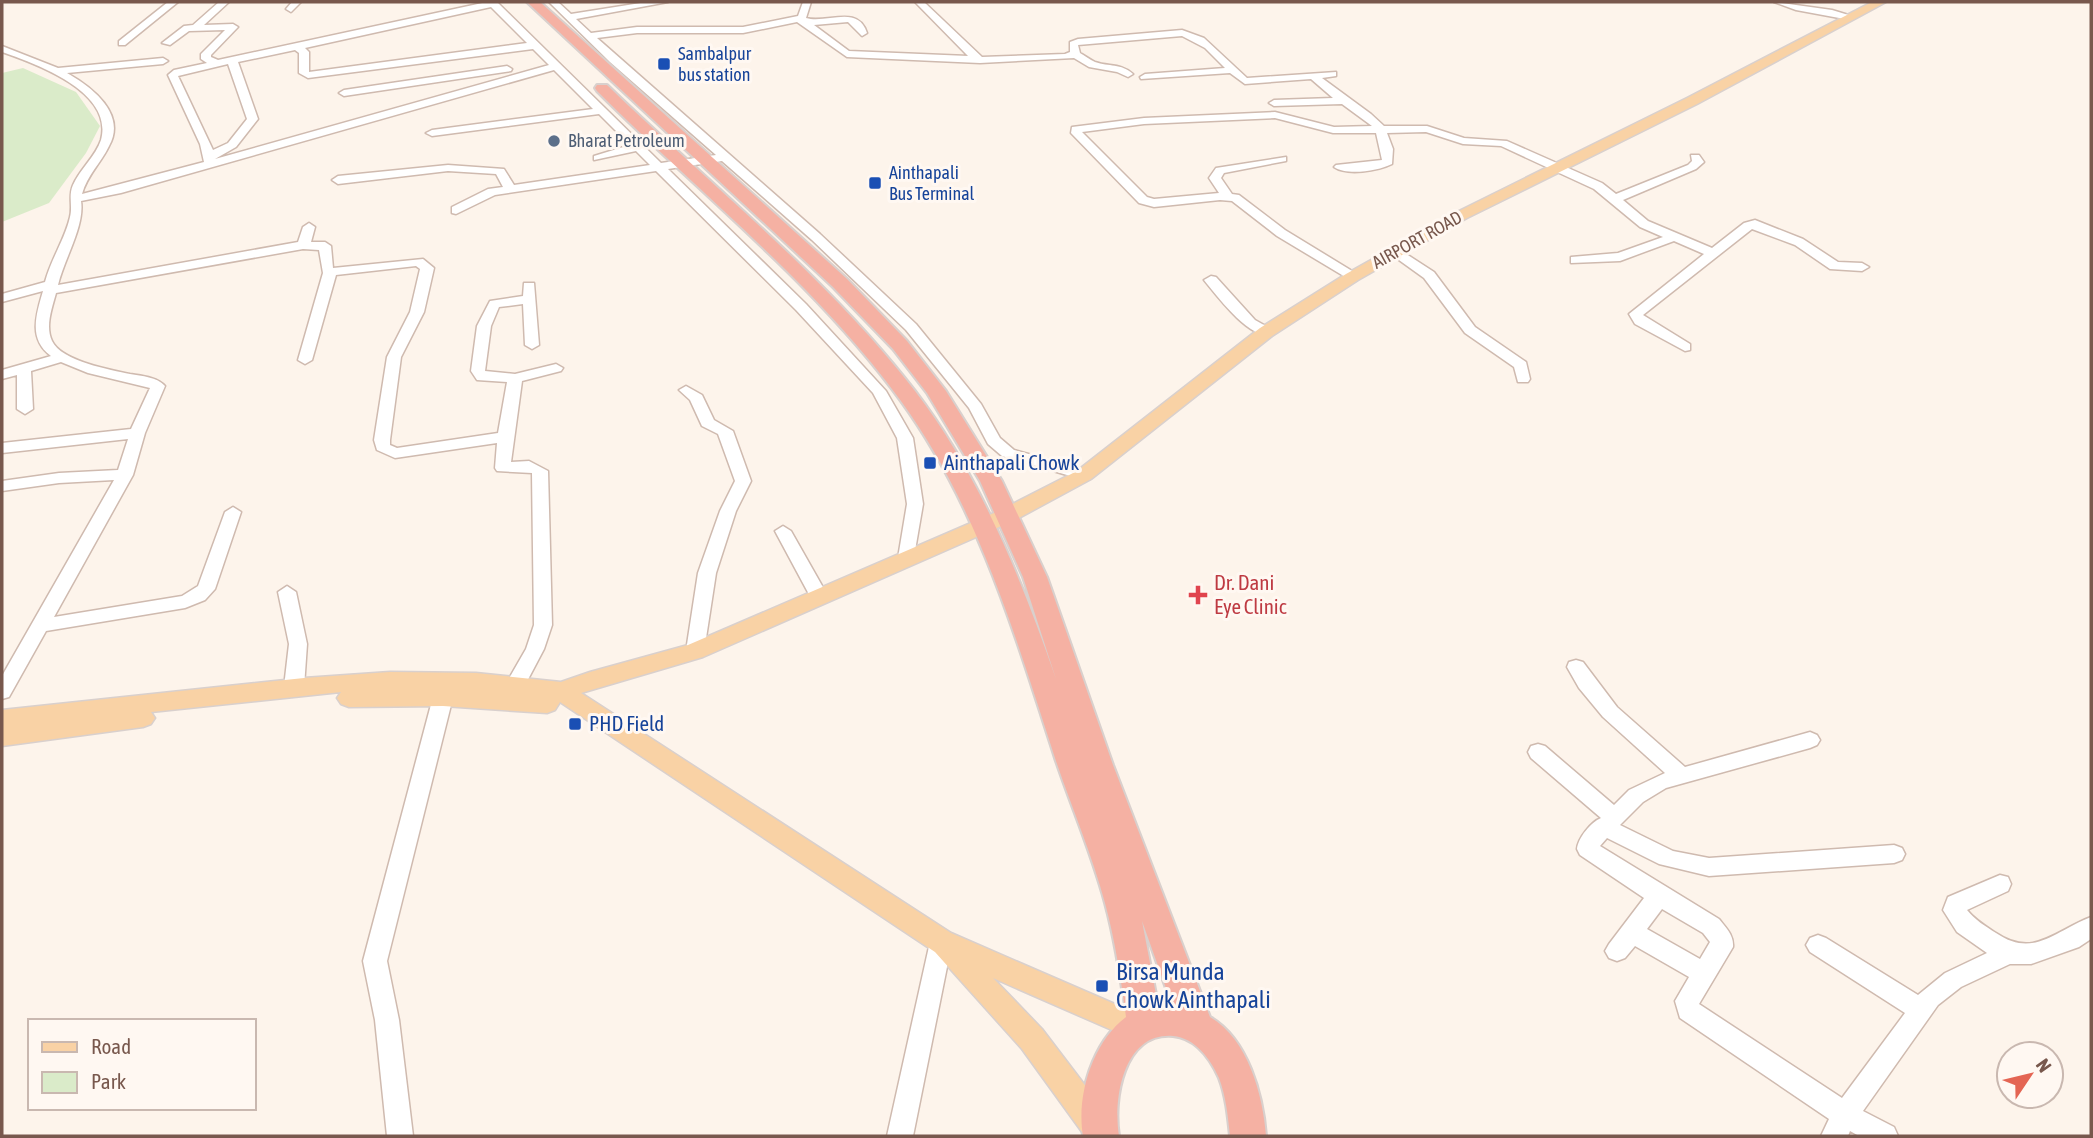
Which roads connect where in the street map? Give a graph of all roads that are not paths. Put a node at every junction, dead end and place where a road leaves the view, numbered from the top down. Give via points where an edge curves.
1 (173, 2) edge
2 (224, 2) edge
3 (533, 2) edge
4 (553, 2) edge
5 (663, 2) edge
6 (807, 2) edge
7 (919, 2) edge
8 (1779, 2) edge
9 (1880, 2) edge
10 (500, 3) edge
11 (570, 17) junction
12 (1850, 17) junction
13 (799, 19) junction
14 (195, 27) junction
15 (862, 33) dead end
16 (590, 36) junction
17 (122, 43) dead end
18 (167, 43) dead end
19 (537, 45) junction
20 (298, 46) junction
21 (461, 47) dead end
22 (2, 49) edge
23 (1075, 54) junction
24 (232, 60) junction
25 (981, 60) junction
26 (163, 61) dead end
27 (216, 63) junction
28 (554, 64) junction
29 (304, 69) junction
30 (1232, 69) junction
31 (56, 71) junction
32 (1128, 74) dead end
33 (1332, 74) dead end
34 (1314, 76) junction
35 (1144, 77) dead end
36 (344, 93) dead end
37 (1343, 100) junction
38 (1274, 103) dead end
39 (600, 111) junction
40 (1382, 130) junction
41 (432, 133) dead end
42 (637, 147) junction
43 (208, 154) junction
44 (1695, 157) dead end
45 (598, 158) dead end
46 (716, 159) junction
47 (1282, 159) dead end
48 (683, 163) junction
49 (658, 167) junction
50 (1340, 167) dead end
51 (1559, 168) junction
52 (338, 180) dead end
53 (510, 188) junction
54 (1227, 196) junction
55 (75, 199) junction
56 (1615, 199) junction
57 (456, 210) dead end
58 (309, 227) dead end
59 (1675, 237) junction
60 (303, 246) junction
61 (1707, 251) junction
62 (1397, 252) junction
63 (1576, 260) dead end
64 (1862, 267) dead end
65 (330, 272) junction
66 (1352, 277) junction
67 (1211, 280) dead end
68 (52, 287) junction
69 (2, 298) edge
70 (1266, 332) junction
71 (532, 345) dead end
72 (1685, 347) dead end
73 (61, 358) junction
74 (305, 360) dead end
75 (556, 368) dead end
76 (23, 369) junction
77 (2, 375) edge
78 (515, 378) junction
79 (1523, 379) dead end
80 (686, 390) dead end
81 (25, 409) dead end
82 (137, 433) junction
83 (506, 437) junction
84 (2, 448) edge
85 (125, 475) junction
86 (1084, 475) junction
87 (2, 486) edge
88 (233, 512) dead end
89 (1008, 515) junction
90 (983, 526) junction
91 (783, 531) dead end
92 (907, 558) junction
93 (287, 592) dead end
94 (821, 598) junction
95 (37, 626) junction
96 (695, 651) junction
97 (1576, 667) dead end
98 (517, 682) junction
99 (295, 687) junction
100 (561, 691) junction
101 (2, 692) edge
102 (443, 697) junction
103 (534, 702) junction
104 (584, 706) junction
105 (2, 719) edge
106 (2, 737) edge
107 (1810, 740) dead end
108 (1538, 752) dead end
109 (1682, 776) junction
110 (1609, 821) junction
111 (1894, 853) dead end
112 (2000, 884) dead end
113 (1659, 896) junction
114 (2091, 927) edge
115 (1631, 932) junction
116 (941, 942) junction
117 (1818, 945) dead end
118 (1617, 951) dead end
119 (2008, 954) junction
120 (1703, 974) junction
121 (1921, 1010) junction
122 (1196, 1024) junction
123 (1140, 1025) junction
124 (1840, 1126) edge
125 (1254, 1128) edge
126 (1100, 1133) edge
127 (400, 1136) edge
128 (900, 1136) edge
129 (1885, 1136) edge

1 - 17 street
2 - 14 street
3 - 46 highway
4 - 11 street
5 - 11 street
6 - 13 street
7 - 25 street
8 - 12 street
9 - 12 main road, AIRPORT ROAD
10 - 19 street
10 - 20 street
10 - 48 highway
11 - 16 street
12 - 51 main road, AIRPORT ROAD
13 - 15 street via 810,23 850,19
13 - 16 street via 749,29 637,30
13 - 25 street via 847,54
14 - 18 street
14 - 27 street via 233,27 206,54 206,59
16 - 46 street
19 - 28 street
19 - 29 street via 316,75 304,74
20 - 24 street
20 - 29 street via 304,52
21 - 29 street
22 - 31 street
23 - 25 street
23 - 30 street via 1073,44 1083,41 1185,33 1208,44
23 - 32 street via 1093,65
24 - 27 street
24 - 43 street via 253,119 240,135
26 - 31 street
27 - 43 street via 173,75
28 - 36 street
28 - 39 street
28 - 43 street
30 - 34 street via 1245,81
30 - 35 street
31 - 55 street via 86,89 109,122 108,137 79,184
33 - 34 street
34 - 37 street
37 - 38 street
37 - 40 street via 1366,113
39 - 41 street
39 - 42 street
40 - 50 street via 1388,162
40 - 51 street via 1427,130 1463,141 1496,141
40 - 54 street via 1333,130 1275,116 1149,120 1075,131 1143,200 1154,203
42 - 45 street
42 - 49 street
43 - 55 street
44 - 56 street via 1697,164 1679,174
46 - 48 street
46 - 86 street via 816,237 911,327 976,407 1001,448
46 - 89 highway via 900,345 936,391
47 - 54 street via 1220,170 1215,178
48 - 49 street
48 - 90 highway via 805,279 893,378 937,440
49 - 53 street
49 - 92 street via 879,391 905,438 915,504
51 - 56 street
51 - 62 main road, AIRPORT ROAD
52 - 53 street via 449,168 500,171
53 - 57 street
54 - 66 street
55 - 68 street via 77,215 58,259
56 - 59 street via 1644,224
58 - 60 street
59 - 61 street
59 - 63 street via 1620,257
60 - 65 street via 325,246
60 - 68 street
61 - 64 street via 1748,226 1761,225 1799,242 1835,266
61 - 72 street via 1636,314 1640,321
62 - 66 main road, AIRPORT ROAD
62 - 79 street via 1429,275 1470,330 1521,365
65 - 74 street
65 - 83 street via 418,262 427,268 418,312 394,357 383,447 395,453
66 - 70 main road, AIRPORT ROAD
67 - 70 street via 1250,323
68 - 69 street
68 - 73 street via 42,320 45,343
70 - 86 main road, AIRPORT ROAD
71 - 78 street via 530,292 488,311 478,370 482,377
73 - 76 street
73 - 82 street via 158,386
75 - 78 street
76 - 77 street
76 - 81 street
78 - 83 street
80 - 96 street via 698,398 707,423 725,431 743,481 707,573
82 - 84 street
82 - 85 street
83 - 98 street via 503,468 529,466 540,471 543,625
85 - 87 street
85 - 95 street
86 - 89 main road, AIRPORT ROAD
88 - 95 street via 206,589 199,596
89 - 90 main road, AIRPORT ROAD
89 - 122 highway via 1035,577
90 - 92 main road, AIRPORT ROAD
90 - 123 highway via 1031,643 1120,901 1135,961
91 - 94 street
92 - 94 main road, AIRPORT ROAD
93 - 99 street via 298,643
94 - 96 main road, AIRPORT ROAD
95 - 101 street
96 - 100 main road, AIRPORT ROAD
97 - 109 street via 1601,702
98 - 99 main road via 410,680
98 - 100 main road
99 - 105 main road
100 - 103 main road, AIRPORT ROAD
100 - 104 main road
102 - 103 main road
102 - 106 main road via 293,701
102 - 127 street via 375,961 387,1020
103 - 104 main road
104 - 116 main road
107 - 109 street
108 - 110 street
109 - 110 street via 1647,789
110 - 111 street via 1670,861 1687,866
110 - 113 street via 1588,849
112 - 119 street via 1956,904 1954,910 1965,925
113 - 115 street
113 - 120 street via 1719,933 1721,947
114 - 119 street via 2071,940 2031,954
115 - 118 street
115 - 120 street
116 - 123 main road
116 - 126 main road via 1032,1039
116 - 128 street
117 - 121 street
119 - 121 street via 1953,980
120 - 124 street via 1687,1002 1688,1010
121 - 124 street
122 - 123 highway via 1168,1019
122 - 125 highway via 1227,1059
123 - 126 highway via 1114,1052 1100,1100
124 - 129 street

